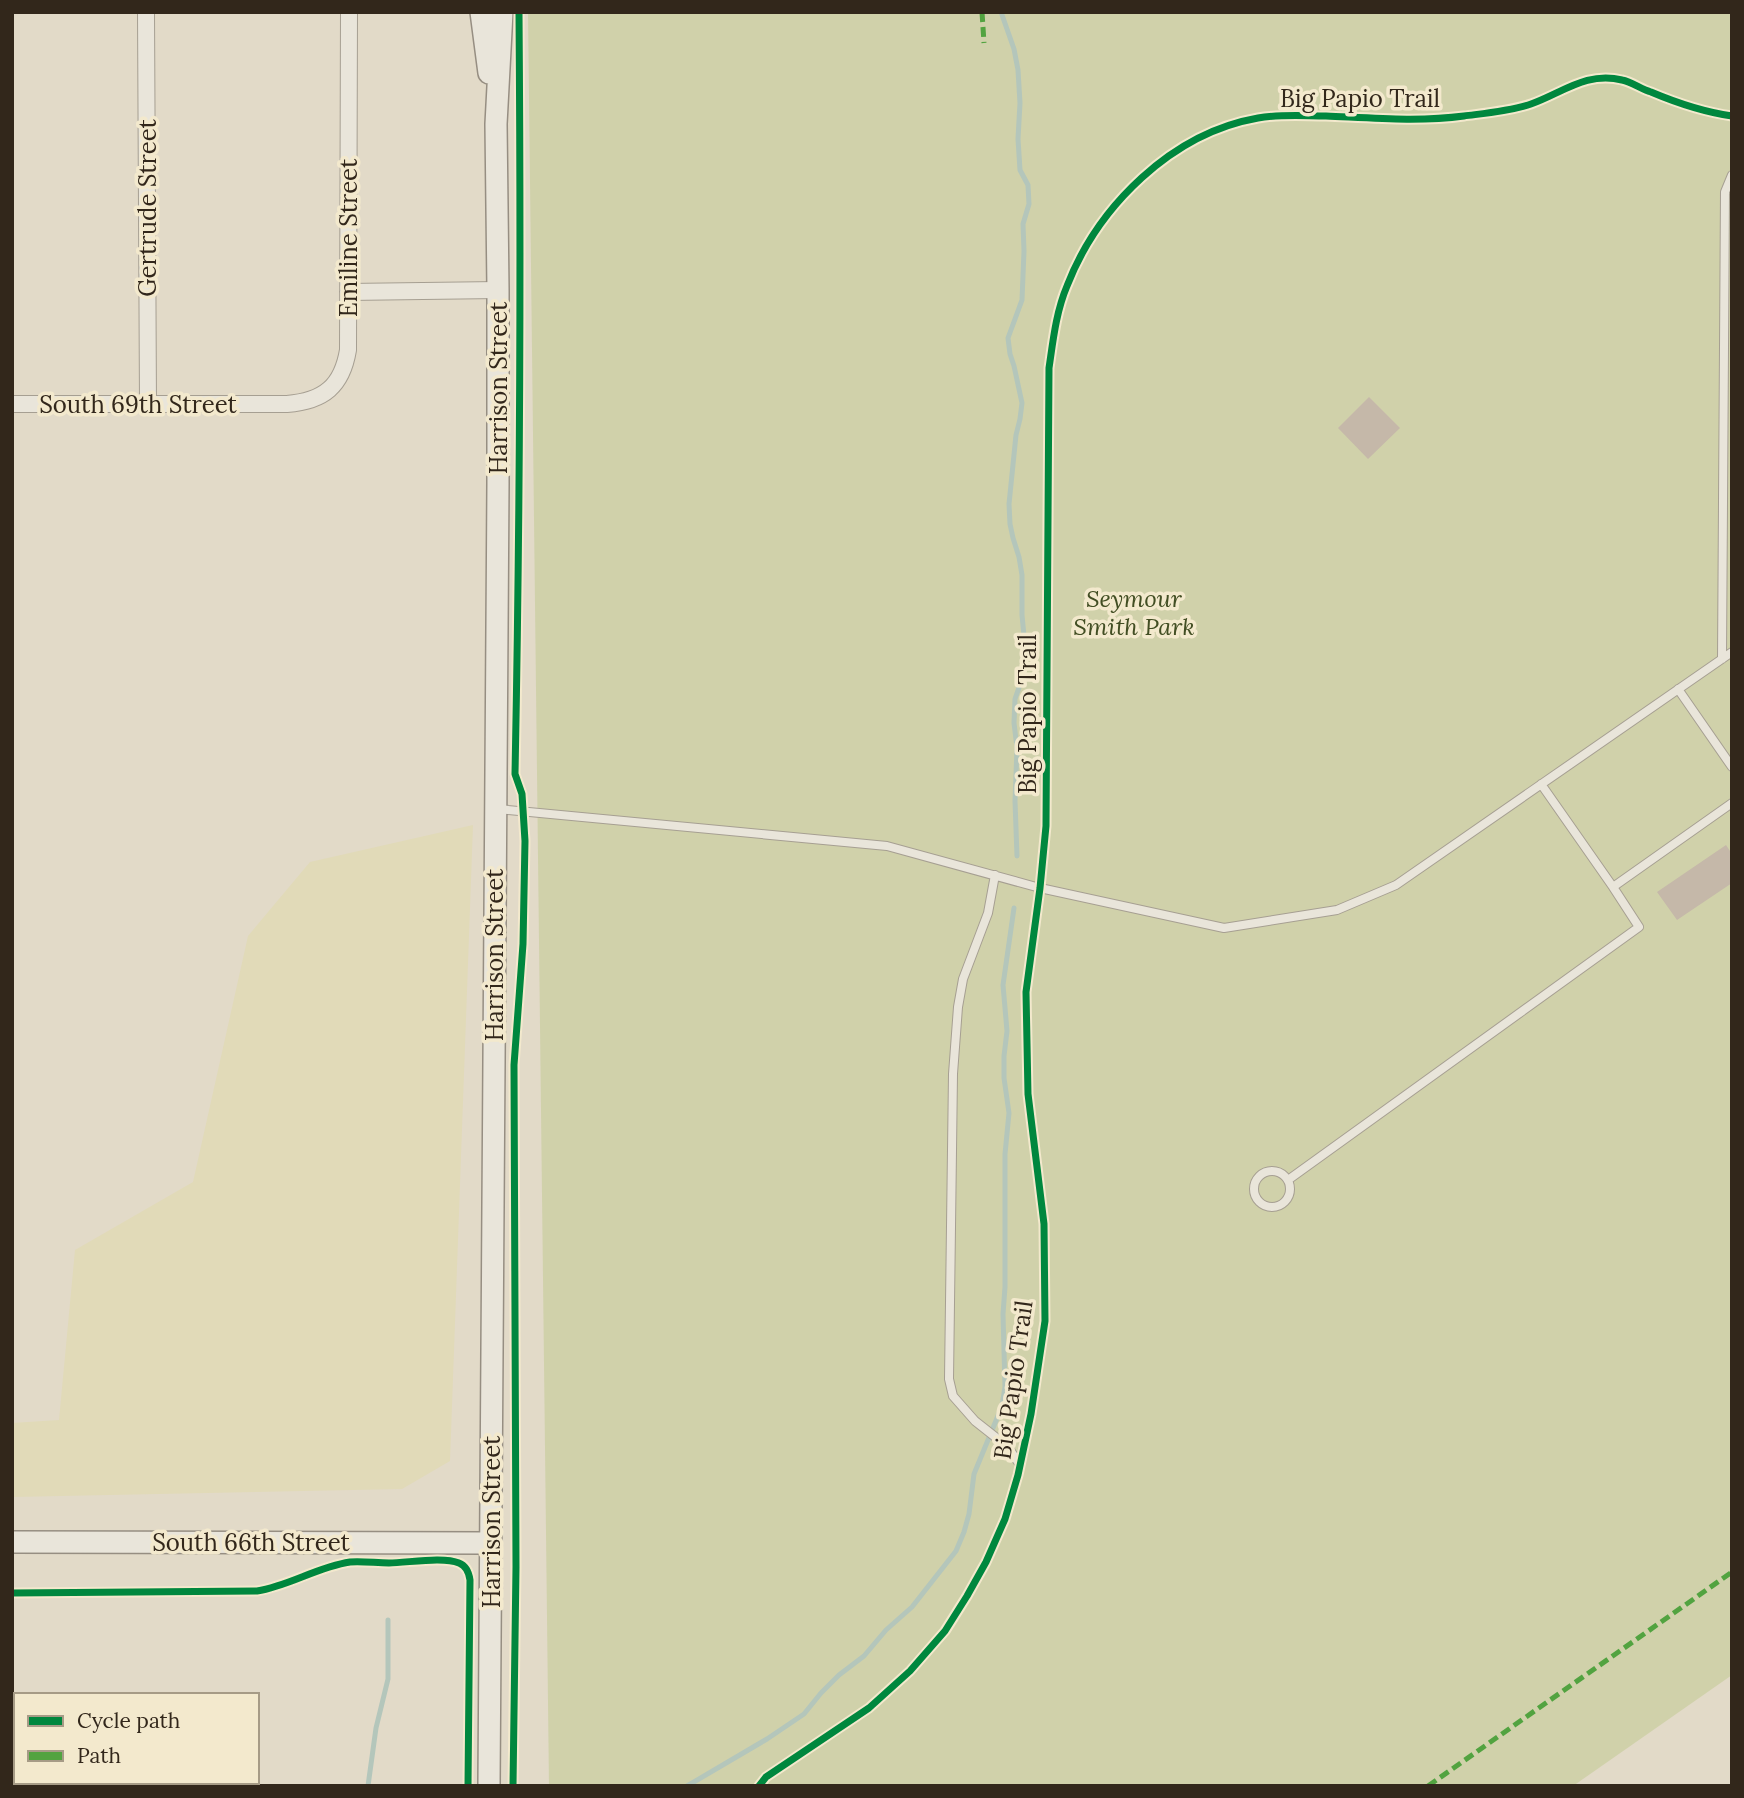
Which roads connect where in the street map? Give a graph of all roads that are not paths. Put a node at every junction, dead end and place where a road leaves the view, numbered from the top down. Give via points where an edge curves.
1 (146, 12) edge
2 (349, 12) edge
3 (481, 12) edge
4 (502, 12) edge
5 (496, 124) junction
6 (1732, 175) edge
7 (498, 290) junction
8 (348, 292) junction
9 (12, 404) edge
10 (148, 404) junction
11 (264, 404) joint
12 (1732, 652) edge
13 (1722, 659) junction
14 (1678, 689) junction
15 (1732, 767) edge
16 (1541, 784) junction
17 (1732, 803) edge
18 (495, 808) junction
19 (995, 875) junction
20 (1613, 887) junction
21 (1288, 1181) junction
22 (1020, 1465) dead end
23 (12, 1542) edge
24 (491, 1543) junction
25 (489, 1786) edge

1 - 10 street, Gertrude Street
2 - 8 street, Emiline Street
3 - 5 main road, Harrison Street
4 - 5 main road, Harrison Street
5 - 7 main road, Harrison Street
6 - 13 lane via 1725,192
7 - 8 street
7 - 18 main road, Harrison Street
8 - 11 street, Emiline Street via 348,350 334,385 303,402
9 - 10 street, South 69th Street
10 - 11 street, South 69th Street
12 - 13 lane
13 - 14 lane
14 - 15 lane
14 - 16 lane
16 - 19 lane via 1396,885 1337,910 1224,928
16 - 20 lane
17 - 20 lane
18 - 19 lane via 887,846
18 - 24 main road, Harrison Street
19 - 22 lane via 988,913 963,979 958,1007 949,1379 953,1396 1008,1447
20 - 21 lane via 1639,927
21 - 21 lane via 1289,1197 1280,1205 1269,1207 1259,1202 1254,1191 1261,1175 1279,1172
23 - 24 main road, South 66th Street
24 - 25 main road, Harrison Street

